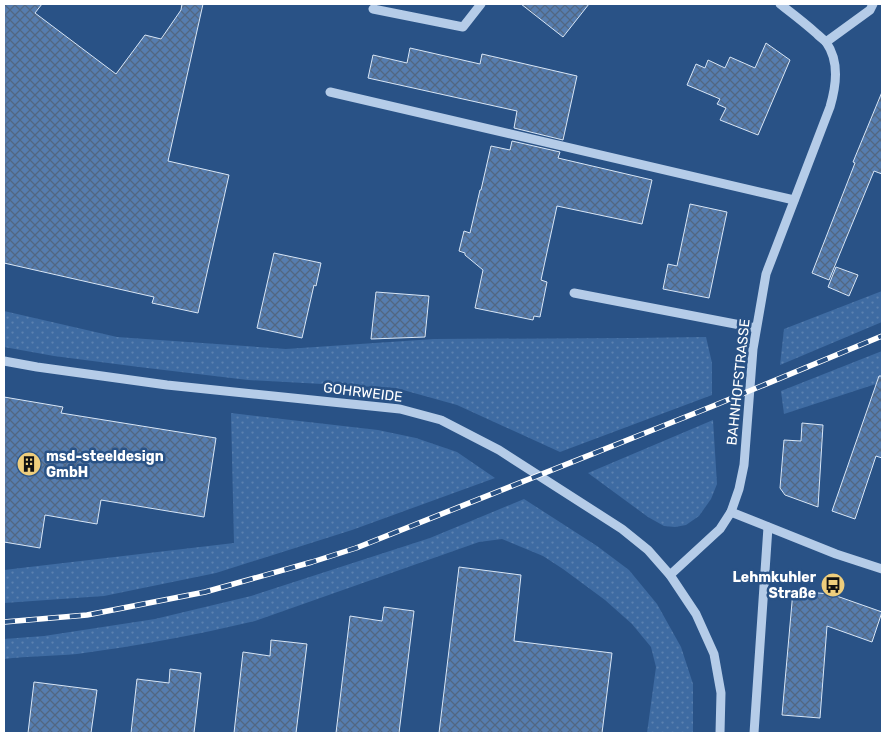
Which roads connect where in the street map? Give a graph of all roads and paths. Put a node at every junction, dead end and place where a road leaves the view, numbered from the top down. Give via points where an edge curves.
1 (481, 4) edge
2 (780, 4) edge
3 (873, 4) edge
4 (373, 9) dead end
5 (826, 42) junction
6 (330, 92) dead end
7 (794, 200) junction
8 (574, 293) dead end
9 (756, 328) junction
10 (4, 361) edge
11 (731, 512) junction
12 (768, 527) junction
13 (882, 569) edge
14 (670, 576) junction
15 (720, 733) edge
16 (754, 733) edge

1 - 4 street via 463,27
2 - 5 street
3 - 5 street via 870,10
5 - 7 street, BAHNHOFSTRASSE via 836,75 834,91
6 - 7 street
7 - 9 street, BAHNHOFSTRASSE via 766,274
8 - 9 street
9 - 11 street, BAHNHOFSTRASSE via 744,465
10 - 14 street, GOHRWEIDE via 167,385 400,410 441,420 499,450 622,529 648,550
11 - 12 street
11 - 14 street, BAHNHOFSTRASSE via 720,529
12 - 13 street
12 - 16 street
14 - 15 street via 696,614 714,654 721,693

